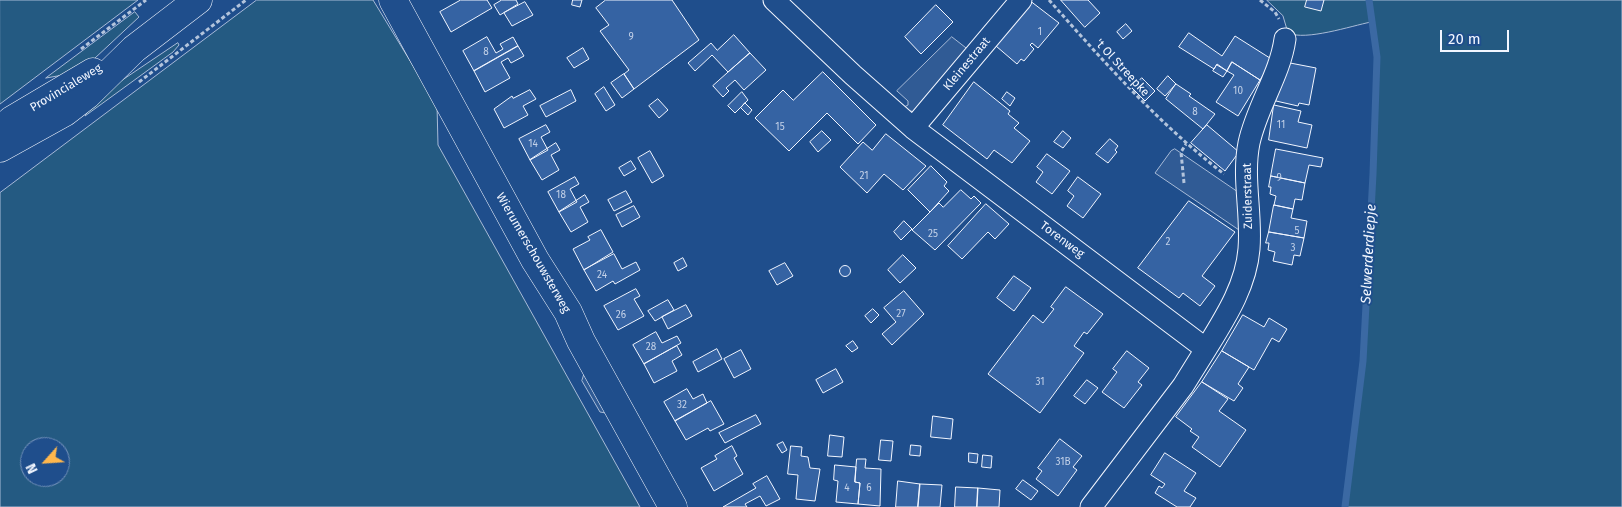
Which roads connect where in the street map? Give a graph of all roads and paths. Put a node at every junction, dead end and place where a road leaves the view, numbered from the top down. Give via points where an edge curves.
1 (146, 0) edge
2 (198, 0) edge
3 (246, 0) edge
4 (393, 0) edge
5 (774, 0) edge
6 (1021, 0) edge
7 (1049, 0) edge
8 (134, 9) dead end
9 (1285, 39) dead end
10 (134, 49) junction
11 (178, 53) dead end
12 (913, 128) junction
13 (0, 130) edge
14 (1186, 144) junction
15 (0, 148) edge
16 (1184, 183) dead end
17 (1246, 187) junction
18 (1206, 349) junction
19 (673, 507) edge
20 (1091, 507) edge

1 - 8 path
2 - 10 street, Provincialeweg
3 - 11 path
4 - 19 street, Wierumerschouwsterweg
5 - 12 street, Torenweg
6 - 12 street, Kleinestraat
7 - 14 path, 't Ol Streepke via 1122,82
9 - 17 street, Zuiderstraat via 1280,63 1254,126 1248,150
10 - 13 street, Provincialeweg
10 - 15 street, Provincialeweg via 65,112
12 - 18 street, Torenweg
14 - 16 path via 1181,152
14 - 17 path, 't Ol Streepke
17 - 18 street, Zuiderstraat via 1249,249 1243,279 1232,307
18 - 20 street via 1183,386

